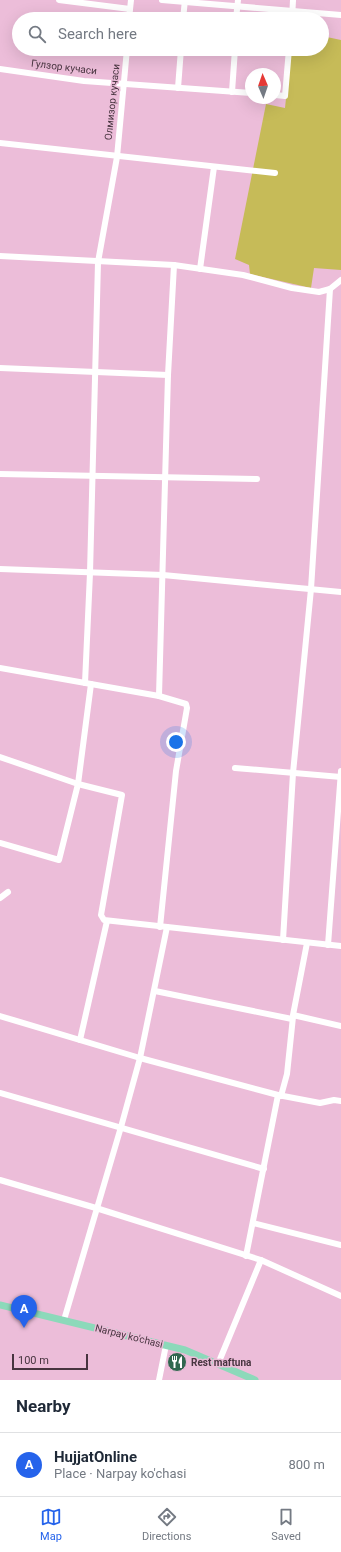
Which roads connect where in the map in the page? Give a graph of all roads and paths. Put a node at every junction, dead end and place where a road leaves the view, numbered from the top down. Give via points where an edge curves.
1 (58, 0) edge
2 (131, 0) edge
3 (162, 0) edge
4 (293, 0) edge
5 (185, 1) edge
6 (237, 3) edge
7 (130, 9) junction
8 (292, 11) junction
9 (130, 12) edge
10 (184, 12) edge
11 (304, 12) edge
12 (329, 14) edge
13 (341, 15) edge
14 (127, 56) edge
15 (180, 56) edge
16 (235, 56) edge
17 (288, 56) edge
18 (0, 69) edge
19 (125, 84) junction
20 (178, 88) junction
21 (232, 92) junction
22 (245, 93) edge
23 (281, 96) edge
24 (0, 143) edge
25 (117, 157) junction
26 (214, 167) junction
27 (275, 173) dead end
28 (0, 256) edge
29 (98, 262) junction
30 (174, 265) junction
31 (200, 269) junction
32 (341, 280) edge
33 (330, 289) junction
34 (0, 368) edge
35 (95, 371) junction
36 (168, 375) junction
37 (0, 474) edge
38 (92, 476) junction
39 (166, 477) junction
40 (257, 479) dead end
41 (0, 569) edge
42 (90, 573) junction
43 (163, 575) junction
44 (311, 589) junction
45 (341, 592) edge
46 (0, 668) edge
47 (88, 683) junction
48 (160, 696) junction
49 (0, 757) edge
50 (235, 768) dead end
51 (293, 773) junction
52 (341, 775) edge
53 (78, 784) junction
54 (0, 843) edge
55 (8, 892) dead end
56 (0, 898) edge
57 (107, 921) junction
58 (164, 927) junction
59 (283, 940) junction
60 (307, 943) junction
61 (328, 945) junction
62 (341, 946) edge
63 (155, 991) junction
64 (0, 1016) edge
65 (293, 1017) junction
66 (341, 1026) edge
67 (80, 1040) junction
68 (140, 1058) junction
69 (0, 1093) edge
70 (279, 1096) junction
71 (341, 1101) edge
72 (121, 1127) junction
73 (264, 1169) junction
74 (0, 1180) edge
75 (96, 1208) junction
76 (253, 1223) junction
77 (341, 1245) edge
78 (246, 1256) junction
79 (261, 1260) junction
80 (341, 1296) edge
81 (0, 1305) edge
82 (64, 1320) junction
83 (166, 1345) junction
84 (218, 1364) junction
85 (159, 1380) edge
86 (255, 1380) edge

1 - 7 street
2 - 7 street
3 - 5 street
4 - 8 street
5 - 6 street
5 - 10 street
6 - 8 street
7 - 9 street
8 - 11 street
12 - 13 street
14 - 19 street, Олмизор кучаси
15 - 20 street
16 - 21 street
17 - 23 street via 285,96
18 - 19 street, Гулзор кучаси
19 - 20 street, Гулзор кучаси
19 - 25 street, Олмизор кучаси
20 - 21 street, Гулзор кучаси
21 - 22 street, Гулзор кучаси
24 - 25 street
25 - 26 street
25 - 29 street, Олмизор кучаси
26 - 27 street
26 - 31 street
28 - 29 street
29 - 30 street
29 - 35 street, Олмизор кучаси
30 - 31 street
30 - 36 street
31 - 33 street via 243,275 292,288 319,292
32 - 33 street
33 - 44 street
34 - 35 street
35 - 36 street
35 - 38 street, Олмизор кучаси
36 - 39 street
37 - 38 street
38 - 39 street
38 - 42 street, Олмизор кучаси
39 - 40 street
39 - 43 street
41 - 42 street
42 - 43 street
42 - 47 street, Олмизор кучаси
43 - 44 street
43 - 48 street
44 - 45 street
44 - 51 street
46 - 47 street
47 - 48 street
47 - 53 street, Олмизор кучаси
48 - 58 street via 182,702 187,708 176,771
49 - 53 street
50 - 51 street
51 - 52 street
51 - 59 street
52 - 61 street
53 - 54 street, Олмизор кучаси via 59,860
53 - 57 street via 122,795 101,915
55 - 56 street
57 - 58 street
57 - 67 street
58 - 59 street
58 - 63 street
59 - 60 street
60 - 61 street
60 - 65 street
61 - 62 street
63 - 65 street
63 - 68 street
64 - 67 street
65 - 66 street
65 - 70 street via 287,1074
67 - 68 street
68 - 70 street
68 - 72 street
69 - 72 street
70 - 71 street via 320,1103
70 - 73 street
72 - 73 street
72 - 75 street
73 - 76 street
74 - 75 street
75 - 78 street
75 - 82 street
76 - 77 street
76 - 78 street
78 - 79 street
79 - 80 street
79 - 84 street
81 - 82 main road, Narpay ko'chasi
82 - 83 main road, Narpay ko'chasi
83 - 84 main road, Narpay ko'chasi
83 - 85 street
84 - 86 main road, Narpay ko'chasi

